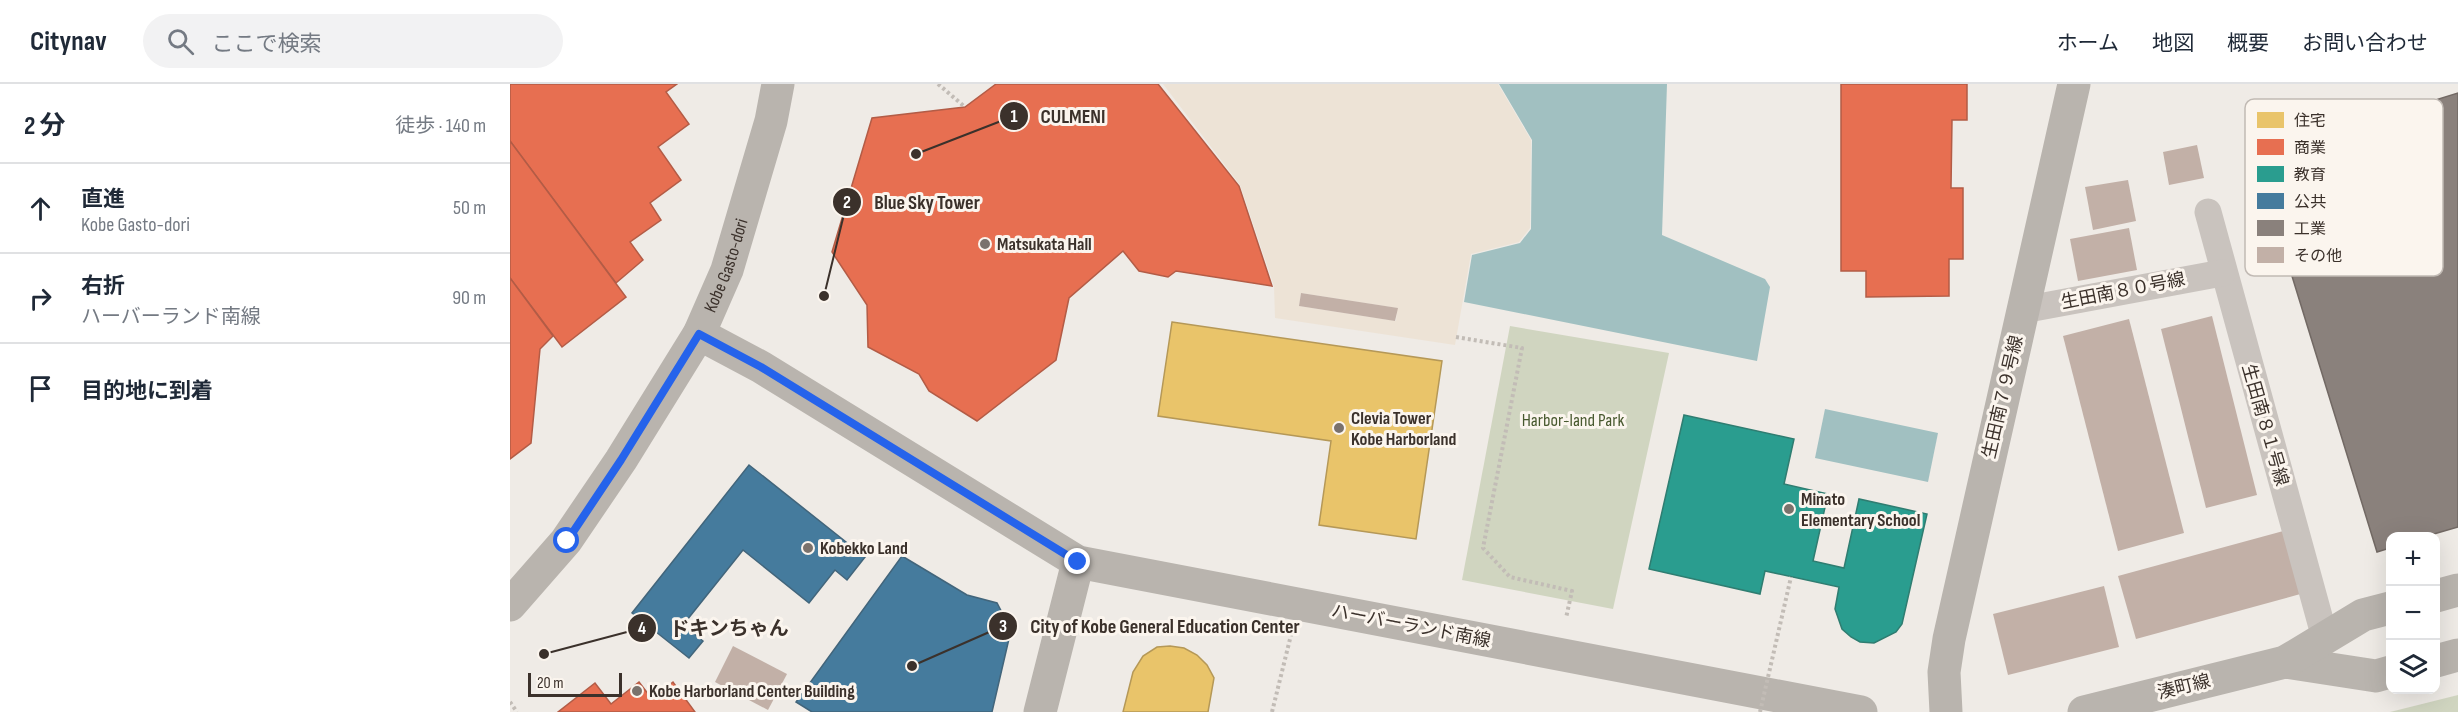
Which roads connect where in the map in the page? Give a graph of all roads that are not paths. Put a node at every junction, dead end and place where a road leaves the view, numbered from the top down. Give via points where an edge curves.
1 (778, 84) edge
2 (2074, 84) edge
3 (2208, 212) dead end
4 (2222, 273) junction
5 (2023, 310) junction
6 (699, 334) junction
7 (1078, 562) junction
8 (2458, 590) edge
9 (2440, 595) edge
10 (510, 605) edge
11 (2386, 609) edge
12 (2325, 638) junction
13 (2458, 655) edge
14 (2440, 660) edge
15 (2285, 662) junction
16 (2386, 673) edge
17 (1040, 712) edge
18 (1861, 712) edge
19 (1946, 712) edge
20 (2084, 712) edge

1 - 6 street, Kobe Gasto-dori via 771,121 727,270
2 - 5 street, 生田南７９号線
3 - 4 street, 生田南８１号線
4 - 5 street, 生田南８０号線
4 - 12 street, 生田南８１号線
5 - 19 street, 生田南７９号線 via 1949,639 1944,672
6 - 7 street, ハーバーランド南線 via 761,367
6 - 10 street, Kobe Gasto-dori via 567,541
7 - 17 street
7 - 18 street, ハーバーランド南線
8 - 9 street
11 - 12 street, 湊町線 via 2363,615
12 - 15 street, 湊町線
13 - 14 street
15 - 16 street, 湊町線 via 2376,676
15 - 20 street, 湊町線

